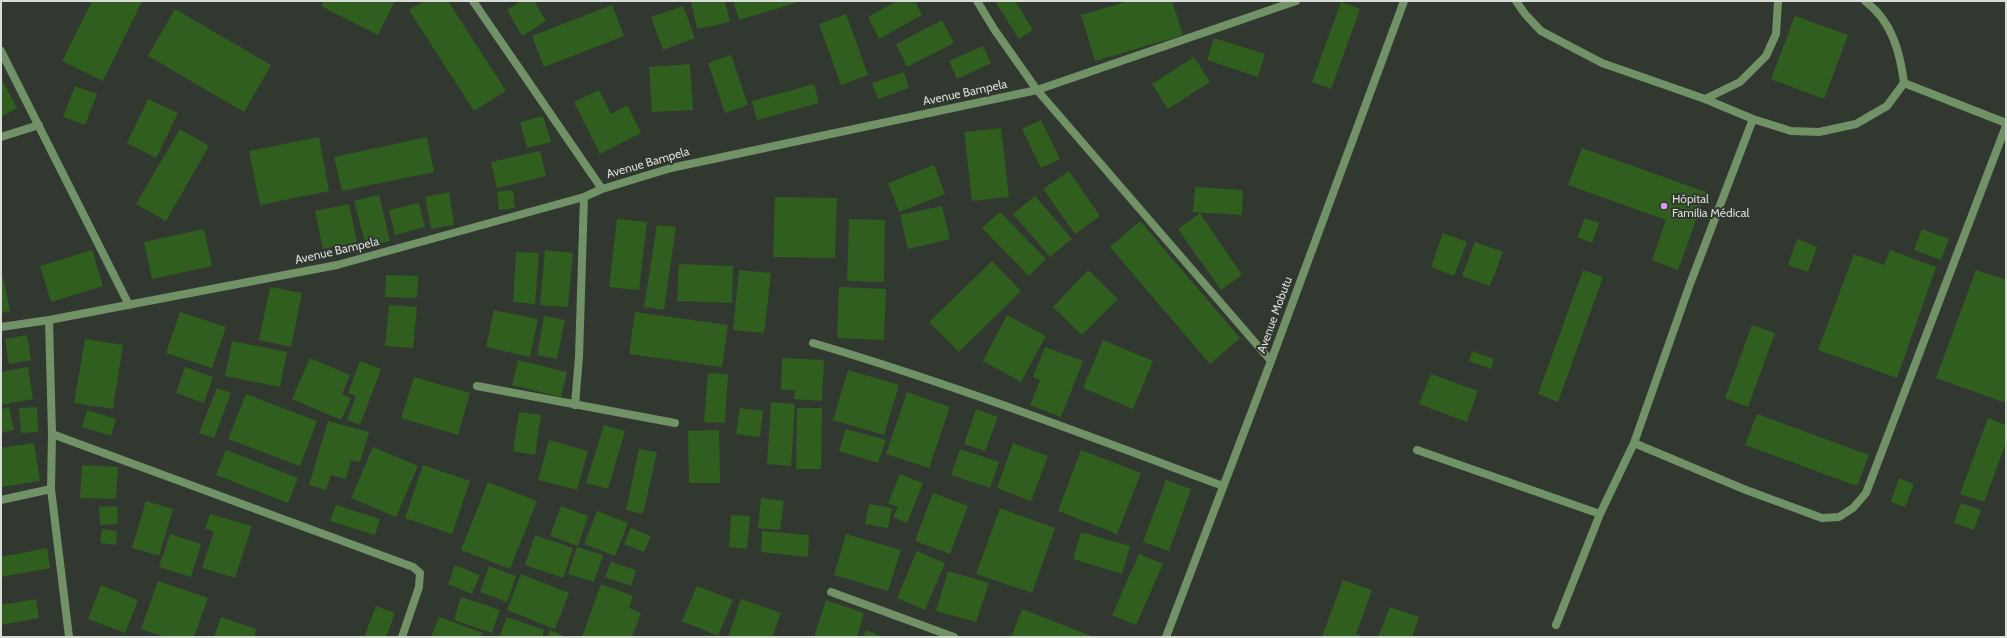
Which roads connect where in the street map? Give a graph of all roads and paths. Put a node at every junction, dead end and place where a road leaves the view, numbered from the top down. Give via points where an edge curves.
1 (473, 1) edge
2 (977, 1) edge
3 (1296, 1) edge
4 (1404, 1) edge
5 (1516, 1) edge
6 (1778, 1) edge
7 (1865, 1) edge
8 (1, 51) edge
9 (1904, 83) junction
10 (1037, 90) junction
11 (1705, 99) junction
12 (1753, 119) junction
13 (2006, 124) edge
14 (39, 125) junction
15 (1, 137) edge
16 (602, 189) junction
17 (584, 197) junction
18 (129, 305) junction
19 (49, 320) junction
20 (1, 327) edge
21 (813, 343) dead end
22 (1271, 361) junction
23 (477, 386) dead end
24 (575, 405) junction
25 (675, 423) dead end
26 (52, 434) junction
27 (1634, 443) junction
28 (1417, 450) dead end
29 (1223, 486) junction
30 (51, 489) junction
31 (1, 500) edge
32 (1600, 514) junction
33 (831, 592) dead end
34 (1556, 625) dead end
35 (69, 637) edge
36 (402, 637) edge
37 (954, 637) edge
38 (1166, 637) edge

1 - 16 street
2 - 10 street
3 - 10 street, Avenue Bampela
4 - 22 street, Avenue Mobutu
5 - 11 street via 1540,31 1602,63
6 - 11 street via 1776,34 1766,56 1740,82
7 - 9 street via 1872,6 1891,32 1901,57
8 - 14 street
9 - 12 street via 1887,106 1856,124 1819,132 1791,131
9 - 13 street
10 - 16 street, Avenue Bampela via 671,168
10 - 22 street
11 - 12 street
12 - 27 street via 1693,276
13 - 27 street via 1866,493 1853,508 1839,517 1822,518 1746,490
14 - 15 street
14 - 18 street
16 - 17 street, Avenue Bampela
17 - 18 street, Avenue Bampela via 337,265
17 - 24 street
18 - 19 street, Avenue Bampela
19 - 20 street, Avenue Bampela
19 - 26 street
21 - 29 street via 896,367 991,400
22 - 29 street, Avenue Mobutu
23 - 24 street
24 - 25 street
26 - 30 street
26 - 36 street via 413,567 420,573 419,587
27 - 32 street
28 - 32 street
29 - 38 street, Avenue Mobutu
30 - 31 street
30 - 35 street
32 - 34 street
33 - 37 street

